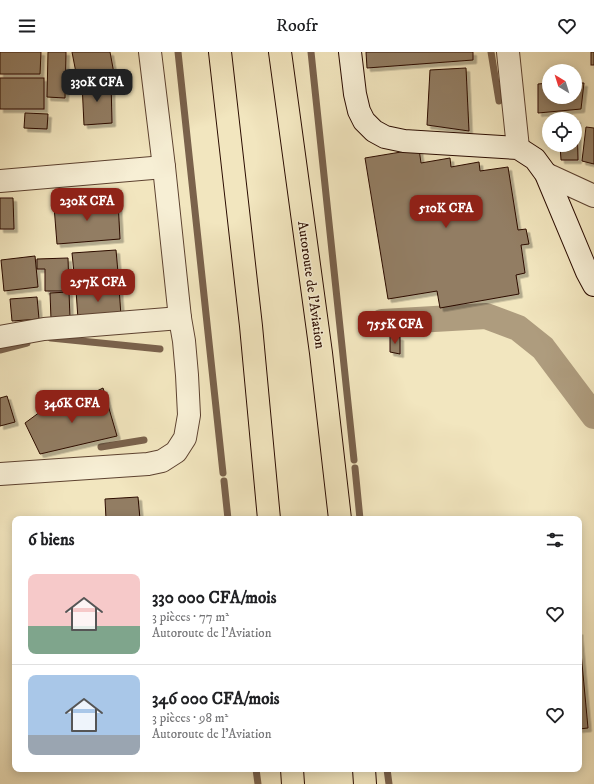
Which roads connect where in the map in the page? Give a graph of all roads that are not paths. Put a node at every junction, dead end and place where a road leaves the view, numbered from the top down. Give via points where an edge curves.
1 (150, 52) edge
2 (220, 52) edge
3 (280, 52) edge
4 (350, 52) edge
5 (508, 52) edge
6 (518, 148) junction
7 (164, 167) junction
8 (546, 174) junction
9 (0, 181) edge
10 (594, 196) edge
11 (594, 285) edge
12 (180, 318) junction
13 (0, 338) edge
14 (0, 474) edge
15 (269, 516) edge
16 (340, 516) edge
17 (292, 772) edge
18 (364, 772) edge
19 (293, 784) edge
20 (365, 784) edge

1 - 7 street
2 - 15 highway via 251,326
3 - 16 highway, Autoroute de l'Aviation via 321,353
4 - 6 street via 359,111 364,121 385,137 404,141
5 - 6 street
6 - 8 street via 535,159
7 - 9 street
7 - 12 street
8 - 10 street
8 - 11 street
12 - 13 street via 44,329
12 - 14 street via 189,415 185,438 176,452 162,461 148,464
17 - 19 highway
18 - 20 highway

